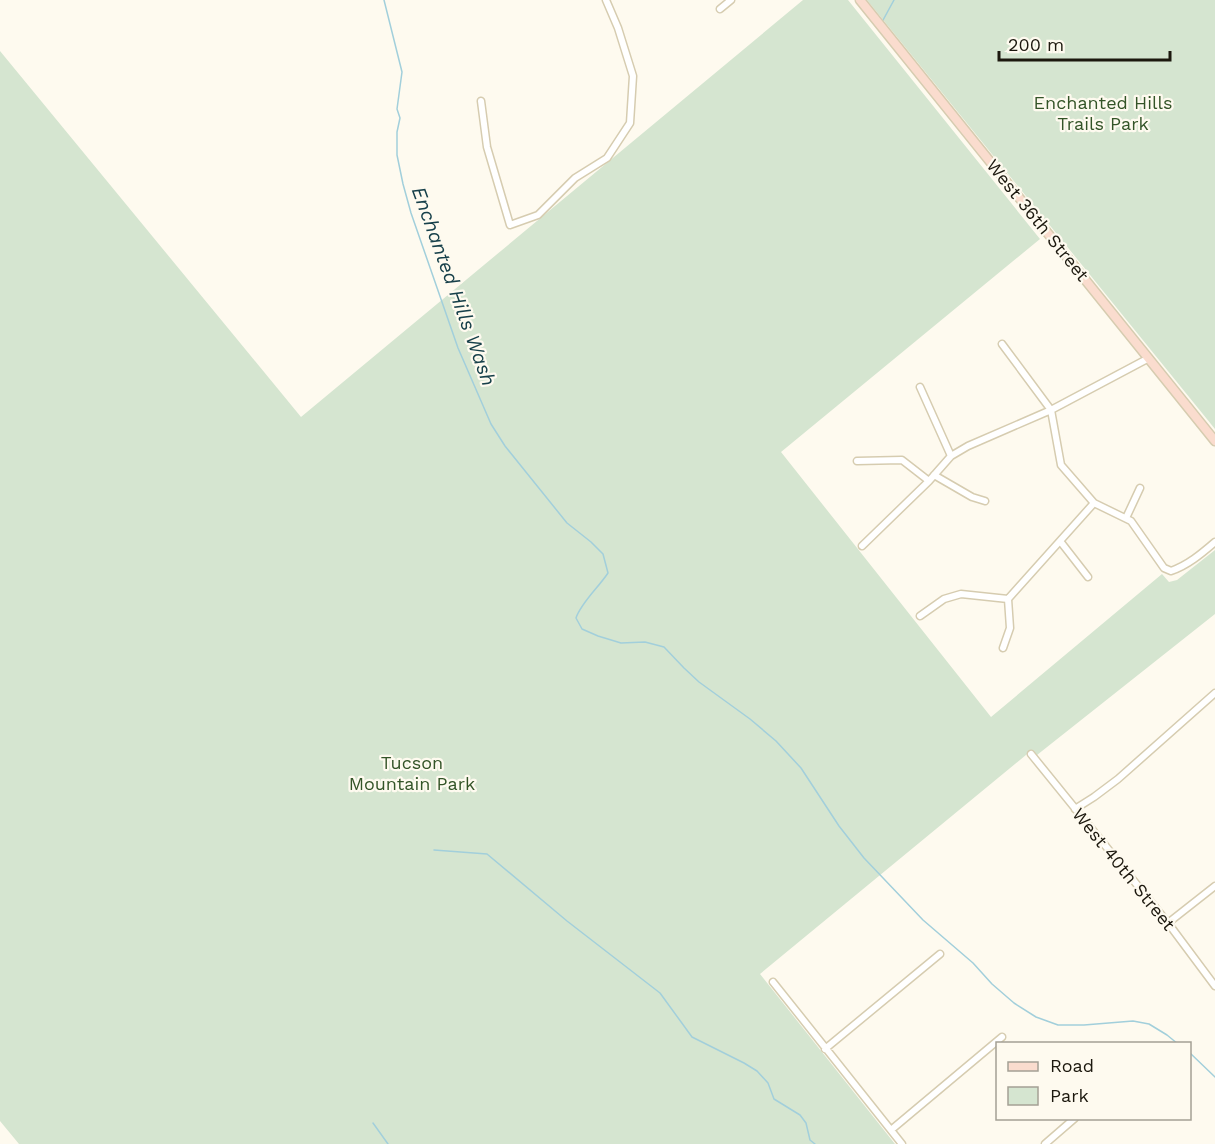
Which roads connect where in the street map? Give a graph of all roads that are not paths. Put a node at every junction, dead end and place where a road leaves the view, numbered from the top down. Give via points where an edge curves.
1 (606, 0) edge
2 (731, 0) edge
3 (860, 0) edge
4 (720, 9) dead end
5 (481, 101) dead end
6 (1002, 344) dead end
7 (1149, 358) junction
8 (920, 387) dead end
9 (1051, 410) junction
10 (1215, 441) edge
11 (951, 456) junction
12 (856, 461) dead end
13 (934, 475) junction
14 (929, 481) junction
15 (1140, 488) dead end
16 (985, 501) dead end
17 (1094, 503) junction
18 (1126, 518) junction
19 (1060, 541) junction
20 (1215, 542) edge
21 (862, 546) dead end
22 (1088, 577) dead end
23 (1008, 599) junction
24 (920, 616) dead end
25 (1003, 648) dead end
26 (1215, 693) edge
27 (1031, 754) dead end
28 (1075, 809) junction
29 (1215, 886) edge
30 (1168, 923) junction
31 (940, 954) dead end
32 (773, 982) dead end
33 (1215, 986) edge
34 (1002, 1037) dead end
35 (996, 1042) edge
36 (996, 1042) edge
37 (825, 1049) junction
38 (1074, 1120) edge
39 (891, 1130) junction
40 (902, 1144) edge
41 (1045, 1144) edge

1 - 5 street via 633,75 630,123 607,158 575,178 538,215 510,225 488,147
2 - 4 street
3 - 7 street, West 36th Street
6 - 9 street
7 - 9 street
7 - 10 street, West 36th Street
8 - 11 street
9 - 11 street
9 - 17 street via 1061,465
11 - 13 street
12 - 14 street via 903,460
13 - 14 street
13 - 16 street
14 - 21 street
15 - 18 street
17 - 18 street
17 - 19 street
18 - 20 street via 1158,562 1171,571
19 - 22 street
19 - 23 street
23 - 24 street via 961,594 945,599
23 - 25 street via 1010,628
26 - 28 street via 1118,779
27 - 28 street, West 40th Street
28 - 30 street, West 40th Street
29 - 30 street
30 - 33 street, West 40th Street
31 - 37 street
32 - 37 street
34 - 35 street
36 - 39 street
37 - 39 street
38 - 41 street
39 - 40 street

